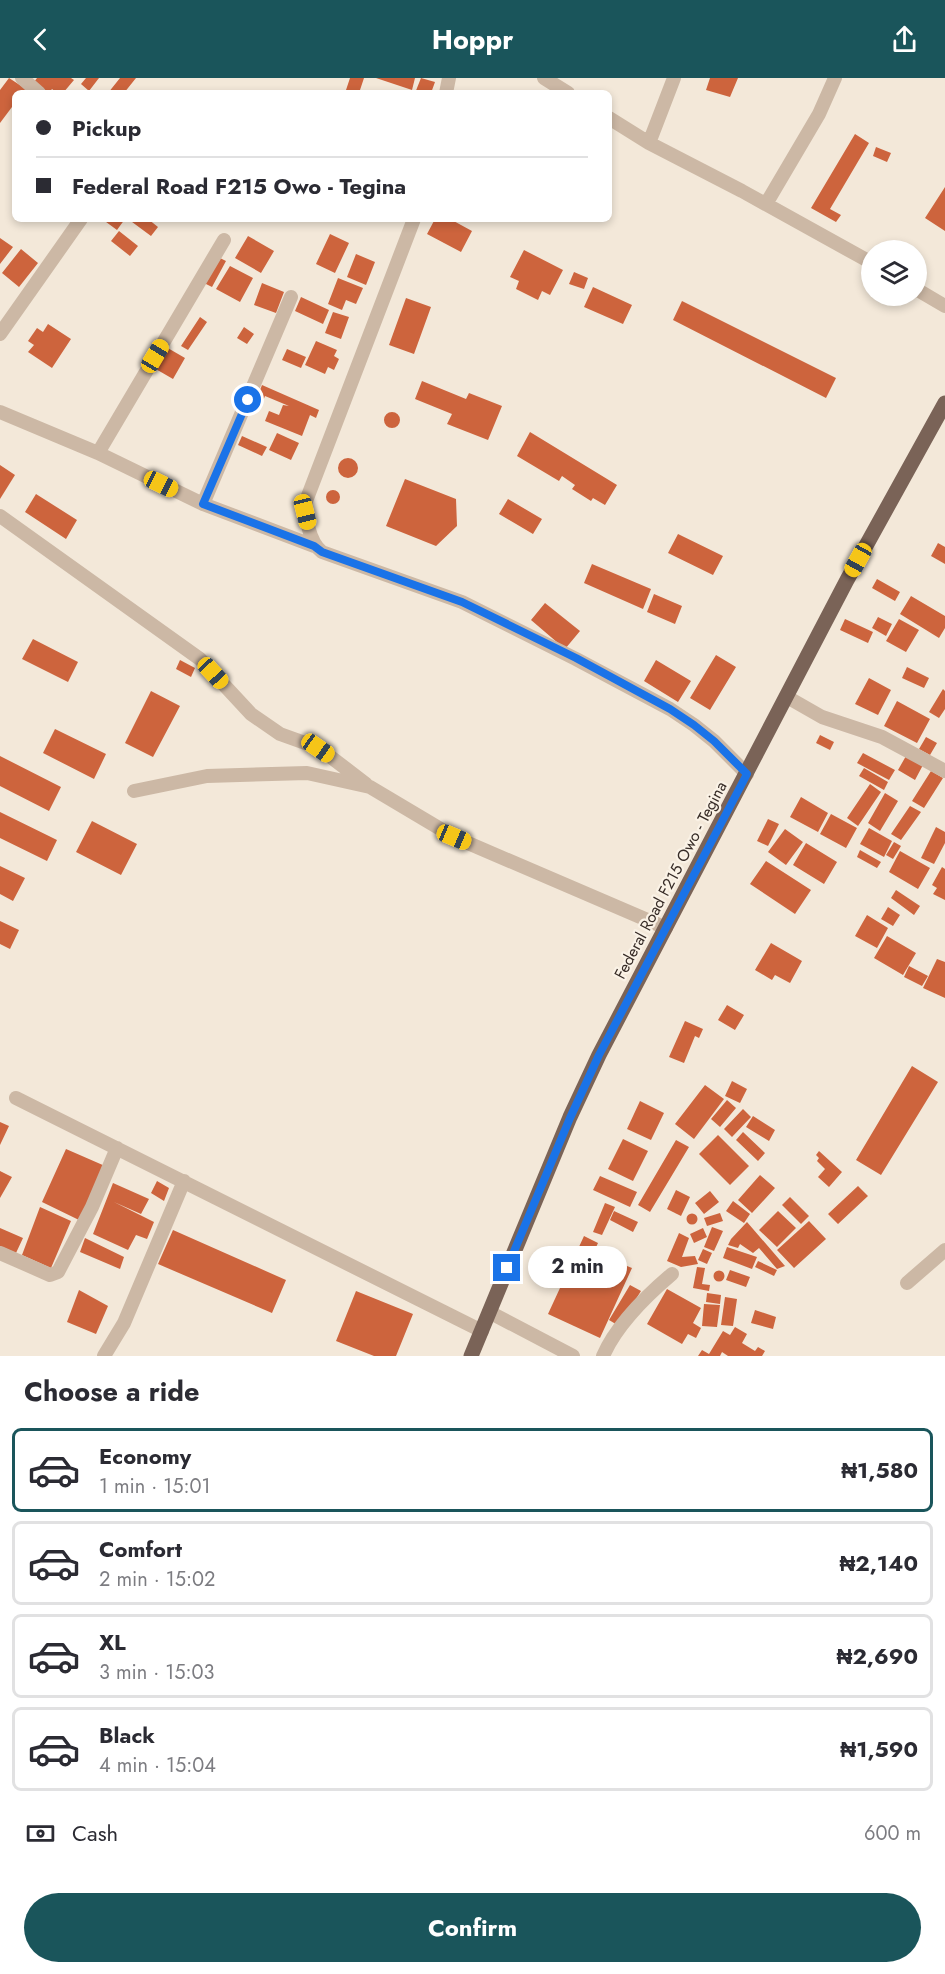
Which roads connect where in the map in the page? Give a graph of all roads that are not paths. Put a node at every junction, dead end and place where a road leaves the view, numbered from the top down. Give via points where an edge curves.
1 (22, 78) edge
2 (544, 78) edge
3 (674, 78) edge
4 (835, 78) edge
5 (36, 90) edge
6 (563, 90) edge
7 (612, 120) edge
8 (649, 143) junction
9 (766, 204) junction
10 (79, 222) edge
11 (413, 222) edge
12 (224, 240) dead end
13 (861, 257) edge
14 (927, 295) edge
15 (291, 297) dead end
16 (945, 306) edge
17 (0, 333) edge
18 (945, 404) edge
19 (0, 412) edge
20 (98, 453) junction
21 (203, 504) junction
22 (0, 516) edge
23 (314, 546) junction
24 (788, 697) junction
25 (945, 771) edge
26 (747, 774) junction
27 (370, 787) junction
28 (134, 790) dead end
29 (666, 928) junction
30 (16, 1098) dead end
31 (117, 1148) junction
32 (184, 1182) junction
33 (945, 1250) edge
34 (0, 1253) edge
35 (672, 1274) dead end
36 (907, 1283) dead end
37 (489, 1312) junction
38 (482, 1331) junction
39 (104, 1356) edge
40 (471, 1356) edge
41 (573, 1356) edge
42 (603, 1356) edge

1 - 5 street
2 - 6 street
3 - 8 street
4 - 9 street via 819,114
7 - 8 street
8 - 9 street
9 - 13 street
10 - 17 street
11 - 23 street via 306,501
12 - 20 street
14 - 16 street
15 - 21 street
18 - 24 main road, Federal Road F215 Owo - Tegina
19 - 20 street
20 - 21 street
21 - 23 street
22 - 27 street via 200,659 251,714 280,734 318,748
23 - 26 street via 462,602 576,658 694,725
24 - 25 street via 822,717 882,737
24 - 26 main road, Federal Road F215 Owo - Tegina
26 - 29 main road, Federal Road F215 Owo - Tegina
27 - 28 street via 307,773 207,776
27 - 29 street via 454,837
29 - 37 main road, Federal Road F215 Owo - Tegina via 570,1118
30 - 31 street
31 - 32 street
31 - 34 street via 58,1272 50,1275
32 - 38 street
32 - 39 street via 124,1323
33 - 36 street
35 - 42 street via 640,1304
37 - 38 main road, Federal Road F215 Owo - Tegina
37 - 41 street
38 - 40 main road, Federal Road F215 Owo - Tegina

